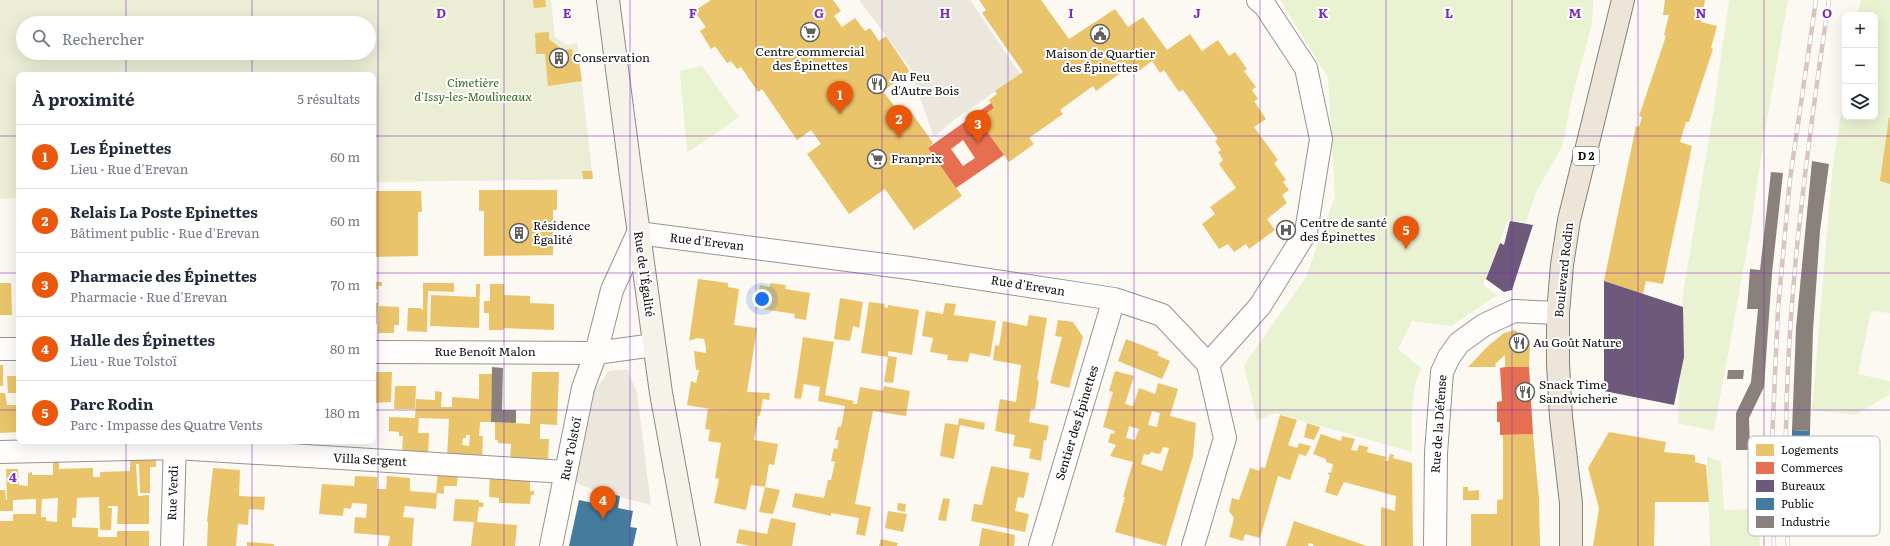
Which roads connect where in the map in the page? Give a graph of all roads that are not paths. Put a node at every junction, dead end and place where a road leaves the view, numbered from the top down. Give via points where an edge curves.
1 (608, 0) edge
2 (1258, 0) edge
3 (1623, 0) edge
4 (638, 233) junction
5 (1114, 299) junction
6 (1558, 313) junction
7 (654, 345) junction
8 (0, 348) edge
9 (16, 349) edge
10 (376, 352) edge
11 (596, 353) junction
12 (1208, 364) junction
13 (175, 445) edge
14 (0, 452) edge
15 (566, 472) junction
16 (172, 546) edge
17 (551, 546) edge
18 (689, 546) edge
19 (1040, 546) edge
20 (1193, 546) edge
21 (1435, 546) edge
22 (1571, 546) edge

1 - 4 main road, Rue de l'Égalité
2 - 12 street via 1265,6 1306,68 1321,139 1306,232 1260,306
3 - 6 main road, Boulevard Rodin / D 2 via 1569,220
4 - 5 street, Rue d'Erevan via 909,268
4 - 7 main road, Rue de l'Égalité
4 - 11 street, Rue Tolstoï via 612,290
5 - 12 street, Rue d'Erevan via 1162,315
5 - 19 street, Sentier des Épinettes
6 - 21 street, Rue de la Défense via 1514,311 1484,325 1459,344 1449,357 1442,372 1436,446
6 - 22 main road, Boulevard Rodin / D 2 via 1561,417 1571,503
7 - 11 street, Rue Benoît Malon
7 - 18 main road, Rue de l'Égalité
8 - 9 street
10 - 11 street, Rue Benoît Malon
11 - 15 street, Rue Tolstoï via 583,388
12 - 20 street via 1225,438
13 - 14 street, Villa Sergent
13 - 15 street, Villa Sergent
13 - 16 street, Rue Verdi
15 - 17 street, Rue Tolstoï

